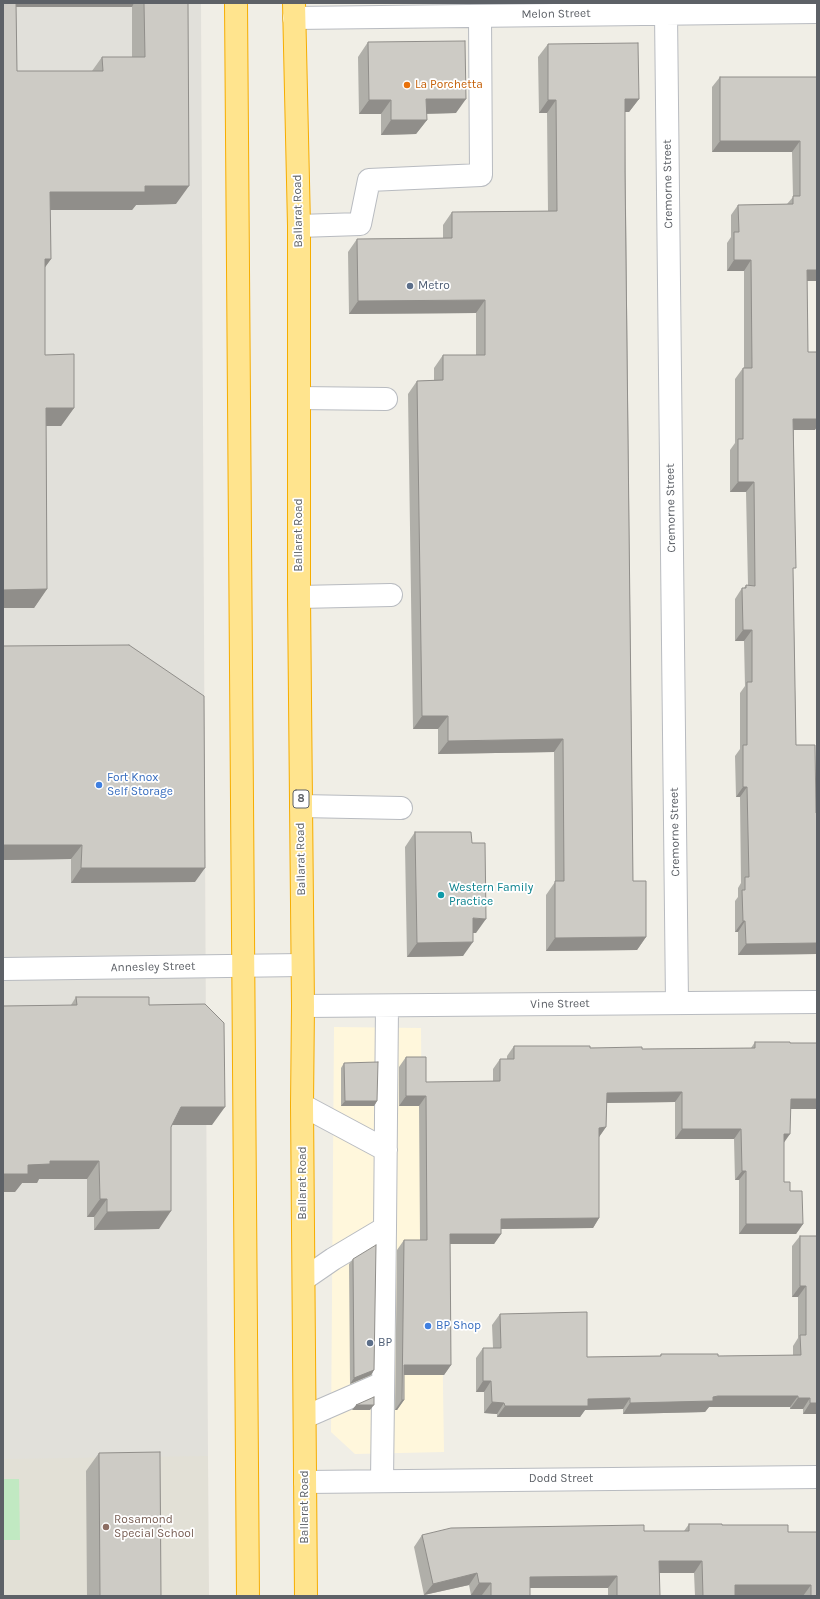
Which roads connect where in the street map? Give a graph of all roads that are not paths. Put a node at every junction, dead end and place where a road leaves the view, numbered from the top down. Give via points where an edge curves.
1 (236, 3) edge
2 (294, 10) edge
3 (817, 12) edge
4 (666, 13) junction
5 (480, 16) junction
6 (299, 226) junction
7 (299, 398) junction
8 (386, 399) dead end
9 (391, 596) dead end
10 (299, 597) junction
11 (301, 806) junction
12 (401, 808) dead end
13 (302, 965) junction
14 (242, 966) junction
15 (3, 969) edge
16 (817, 1002) edge
17 (676, 1003) junction
18 (303, 1006) junction
19 (387, 1006) junction
20 (302, 1105) junction
21 (386, 1150) junction
22 (385, 1228) junction
23 (304, 1279) junction
24 (383, 1383) junction
25 (304, 1417) junction
26 (817, 1477) edge
27 (382, 1481) junction
28 (305, 1482) junction
29 (248, 1596) edge
30 (306, 1596) edge

1 - 14 highway
2 - 5 street, Melon Street
2 - 6 highway, Ballarat Road / 8
3 - 4 street, Melon Street
4 - 5 street, Melon Street
4 - 17 street, Cremorne Street
5 - 6 street via 481,175 369,180 360,224
6 - 7 highway, Ballarat Road / 8
7 - 8 street
7 - 10 highway, Ballarat Road / 8
9 - 10 street
10 - 11 highway, Ballarat Road / 8
11 - 12 street
11 - 13 highway, Ballarat Road / 8
13 - 14 street, Annesley Street
13 - 18 highway, Ballarat Road / 8
14 - 15 street, Annesley Street
14 - 29 highway
16 - 17 street, Vine Street
17 - 19 street, Vine Street
18 - 19 street, Vine Street
18 - 20 highway, Ballarat Road / 8
19 - 21 street
20 - 21 street
20 - 23 highway, Ballarat Road / 8
21 - 22 street
22 - 23 street
22 - 24 street
23 - 25 highway, Ballarat Road / 8
24 - 25 street
24 - 27 street
25 - 28 highway, Ballarat Road / 8
26 - 27 street, Dodd Street
27 - 28 street, Dodd Street
28 - 30 highway, Ballarat Road / 8

